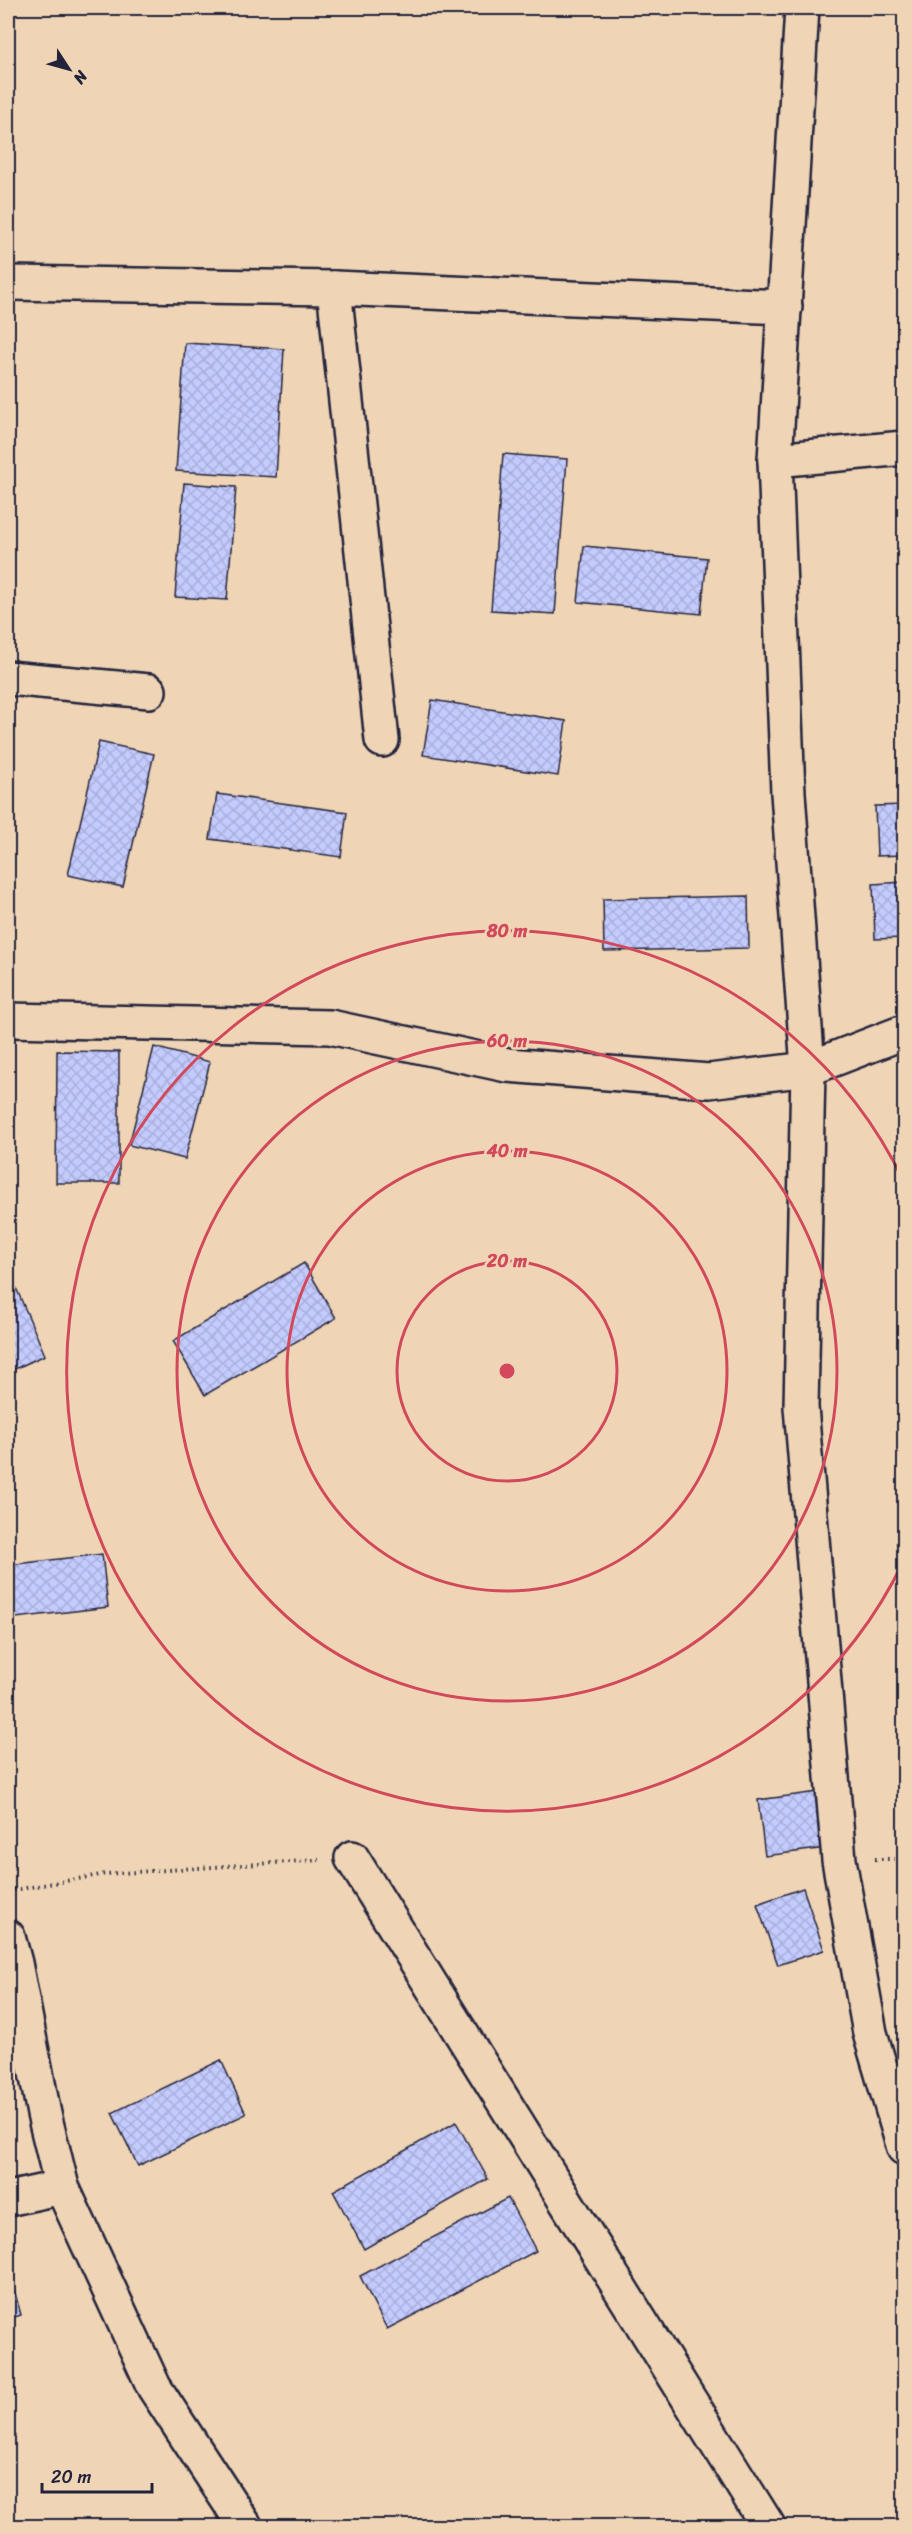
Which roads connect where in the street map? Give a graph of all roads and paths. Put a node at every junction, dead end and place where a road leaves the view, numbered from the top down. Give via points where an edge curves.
1 (802, 8) edge
2 (8, 283) edge
3 (334, 288) junction
4 (785, 307) junction
5 (904, 448) edge
6 (776, 460) junction
7 (8, 678) edge
8 (150, 691) dead end
9 (382, 740) dead end
10 (8, 1020) edge
11 (904, 1032) edge
12 (808, 1069) junction
13 (352, 1858) joint
14 (8, 1891) edge
15 (8, 1937) edge
16 (904, 2148) edge
17 (62, 2187) junction
18 (8, 2199) edge
19 (245, 2526) edge
20 (768, 2526) edge

1 - 4 street
2 - 3 street
3 - 4 street
3 - 9 street
4 - 6 street
5 - 6 street
6 - 12 street via 788,793
7 - 8 street
10 - 12 street via 330,1027 507,1065 709,1081
11 - 12 street
12 - 16 street via 801,1407 839,1860 870,2033
13 - 14 path via 106,1874
13 - 20 street
15 - 17 street
17 - 18 street
17 - 19 street via 153,2387

